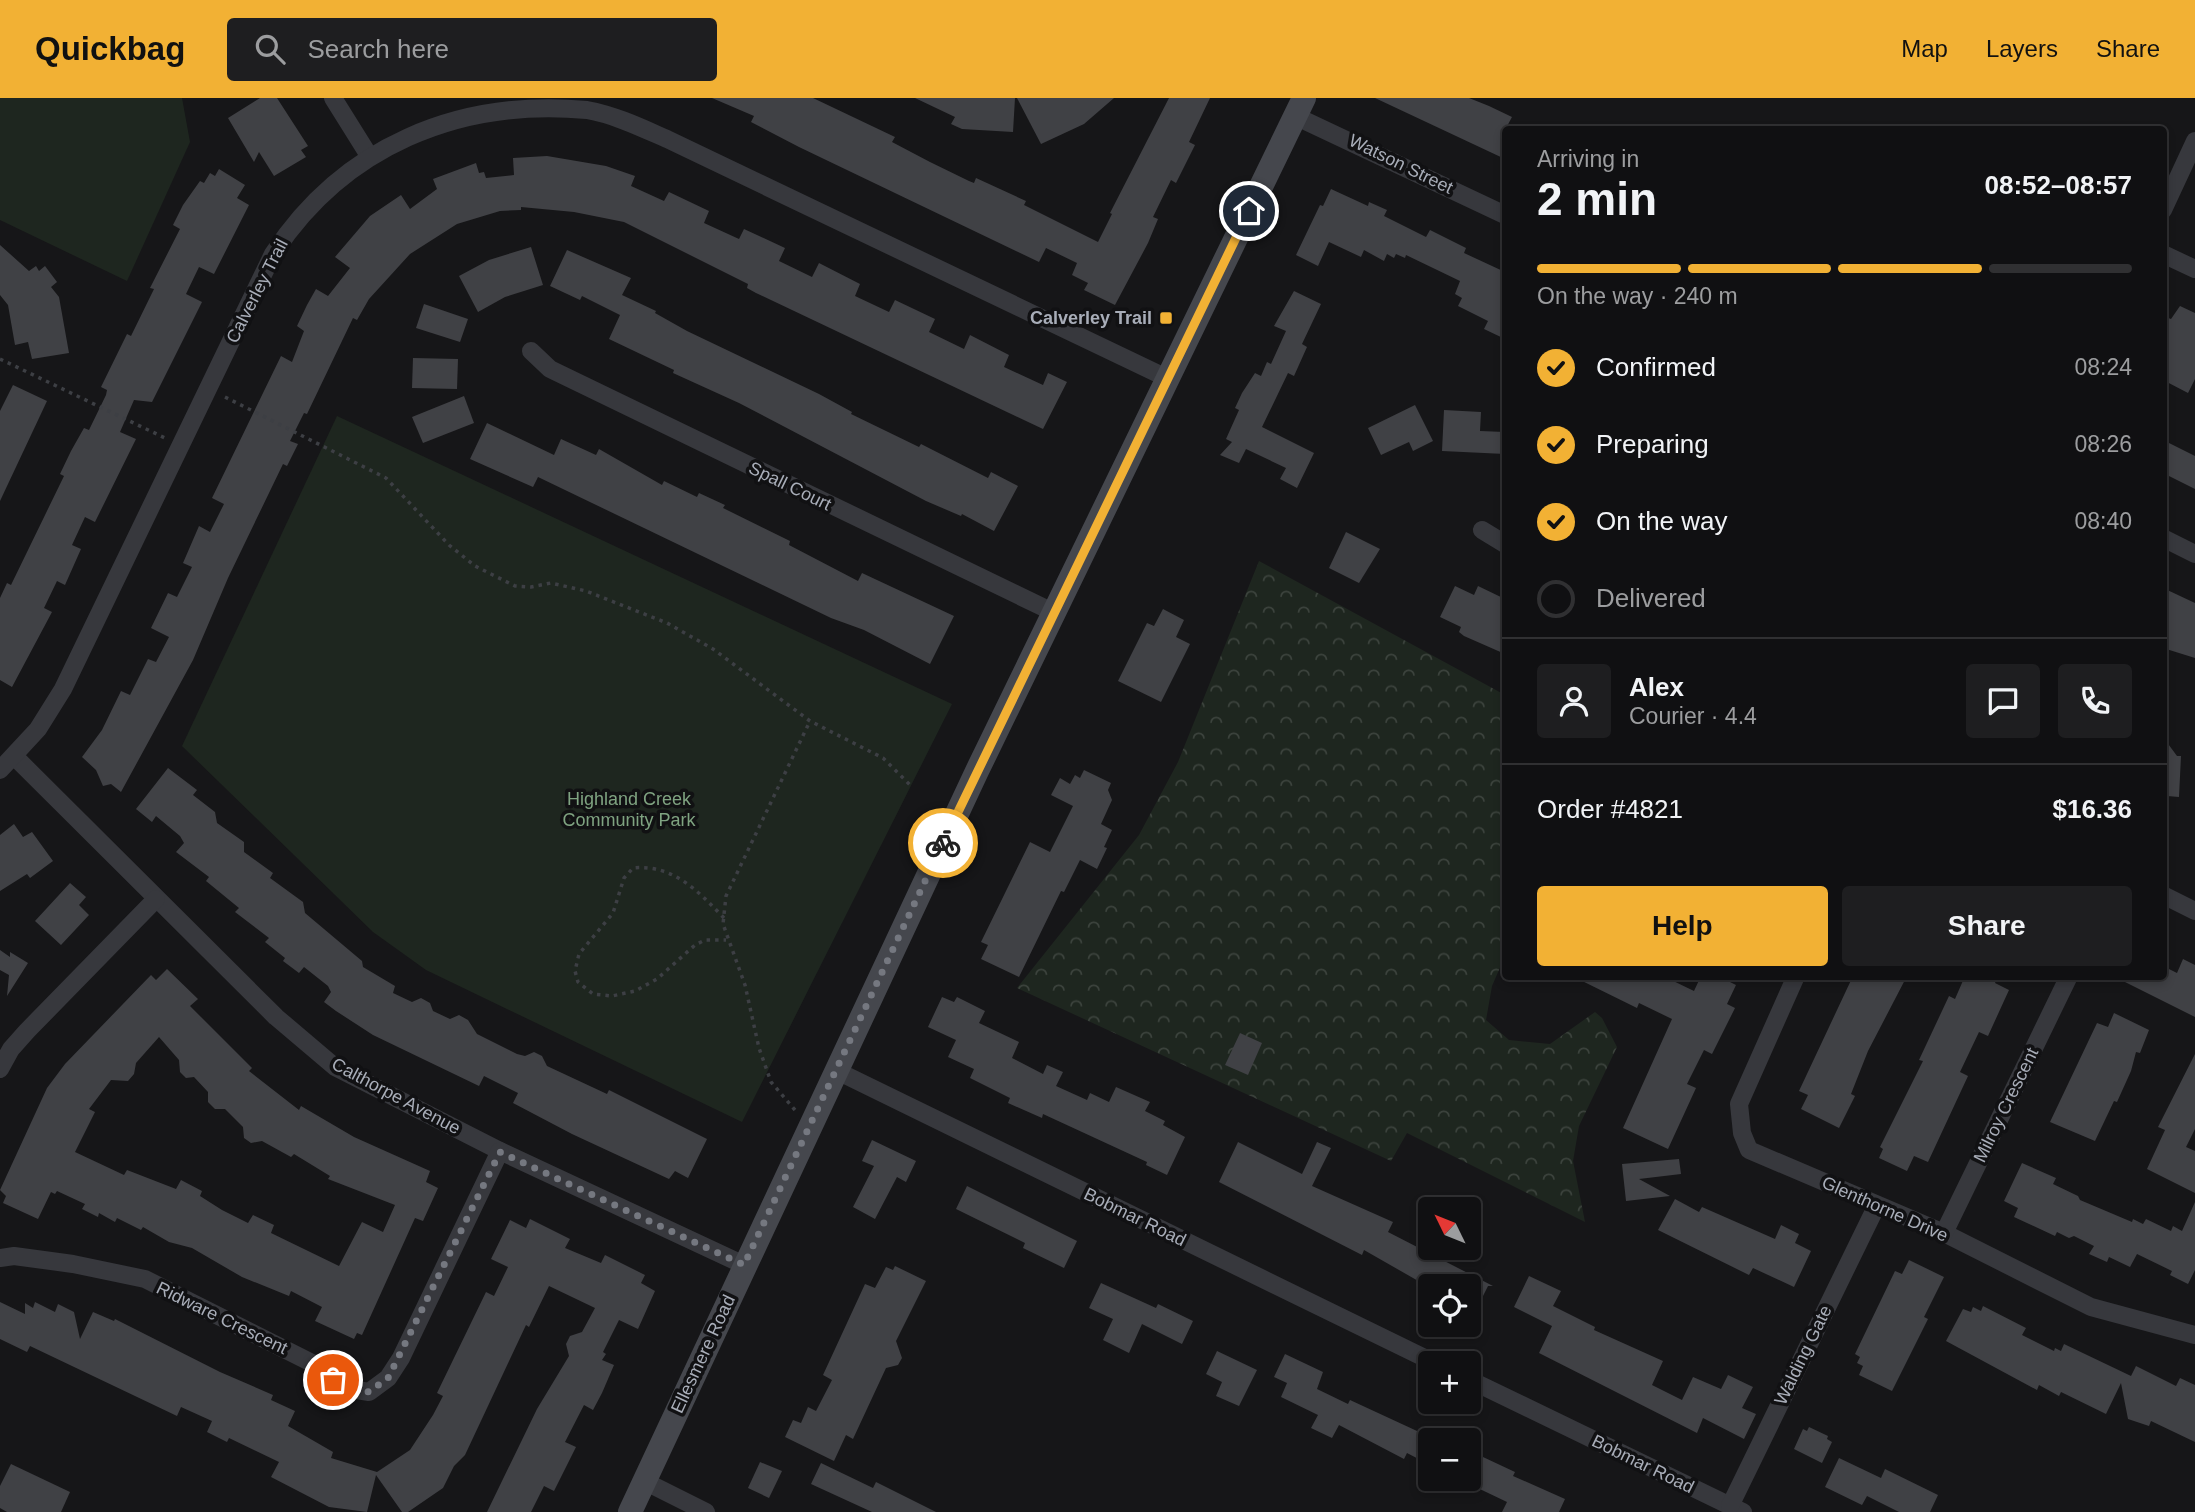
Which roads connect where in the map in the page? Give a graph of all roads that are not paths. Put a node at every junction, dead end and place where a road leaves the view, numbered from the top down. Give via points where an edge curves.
1 (332, 98) edge
2 (569, 103) edge
3 (1300, 107) edge
4 (2195, 141) edge
5 (368, 154) junction
6 (2167, 201) edge
7 (1502, 213) edge
8 (2167, 256) edge
9 (2195, 269) edge
10 (531, 351) dead end
11 (1169, 379) junction
12 (1482, 530) dead end
13 (2167, 540) edge
14 (1502, 542) edge
15 (2195, 554) edge
16 (1055, 613) junction
17 (15, 757) junction
18 (0, 770) edge
19 (2167, 897) edge
20 (156, 899) junction
21 (2195, 911) edge
22 (1794, 980) edge
23 (2067, 980) edge
24 (0, 1069) edge
25 (835, 1070) junction
26 (500, 1152) junction
27 (1877, 1205) junction
28 (1944, 1233) junction
29 (0, 1258) edge
30 (744, 1265) junction
31 (2195, 1335) edge
32 (1418, 1355) edge
33 (1481, 1385) edge
34 (644, 1481) junction
35 (1737, 1509) edge
36 (630, 1512) edge
37 (706, 1512) edge

1 - 5 street
2 - 5 street, Calverley Trail via 436,121
2 - 11 street, Calverley Trail via 667,139
3 - 7 street, Watson Street
3 - 11 main road, Ellesmere Road
4 - 6 street
5 - 17 street, Calverley Trail via 317,196 273,254 63,689
8 - 9 street
10 - 16 street, Spall Court via 550,369
11 - 16 main road, Ellesmere Road
12 - 14 street
13 - 15 street
16 - 25 main road, Ellesmere Road
17 - 18 street, Calverley Trail
17 - 20 street, Calthorpe Avenue
19 - 21 street
20 - 24 street via 27,1031
20 - 26 street, Calthorpe Avenue via 276,1017 335,1067
22 - 27 street, Glenthorne Drive via 1739,1104 1744,1139 1749,1150
23 - 28 street, Milroy Crescent
25 - 30 main road, Ellesmere Road
25 - 32 street, Bobmar Road
26 - 29 street, Ridware Crescent via 401,1358 388,1378 369,1392 345,1388 312,1363 145,1279 73,1264
26 - 30 street, Calthorpe Avenue
27 - 28 street, Glenthorne Drive
27 - 35 street, Walding Gate
28 - 31 street, Glenthorne Drive via 2091,1307
30 - 34 main road, Ellesmere Road
33 - 35 street, Bobmar Road
34 - 36 main road, Ellesmere Road
34 - 37 street

